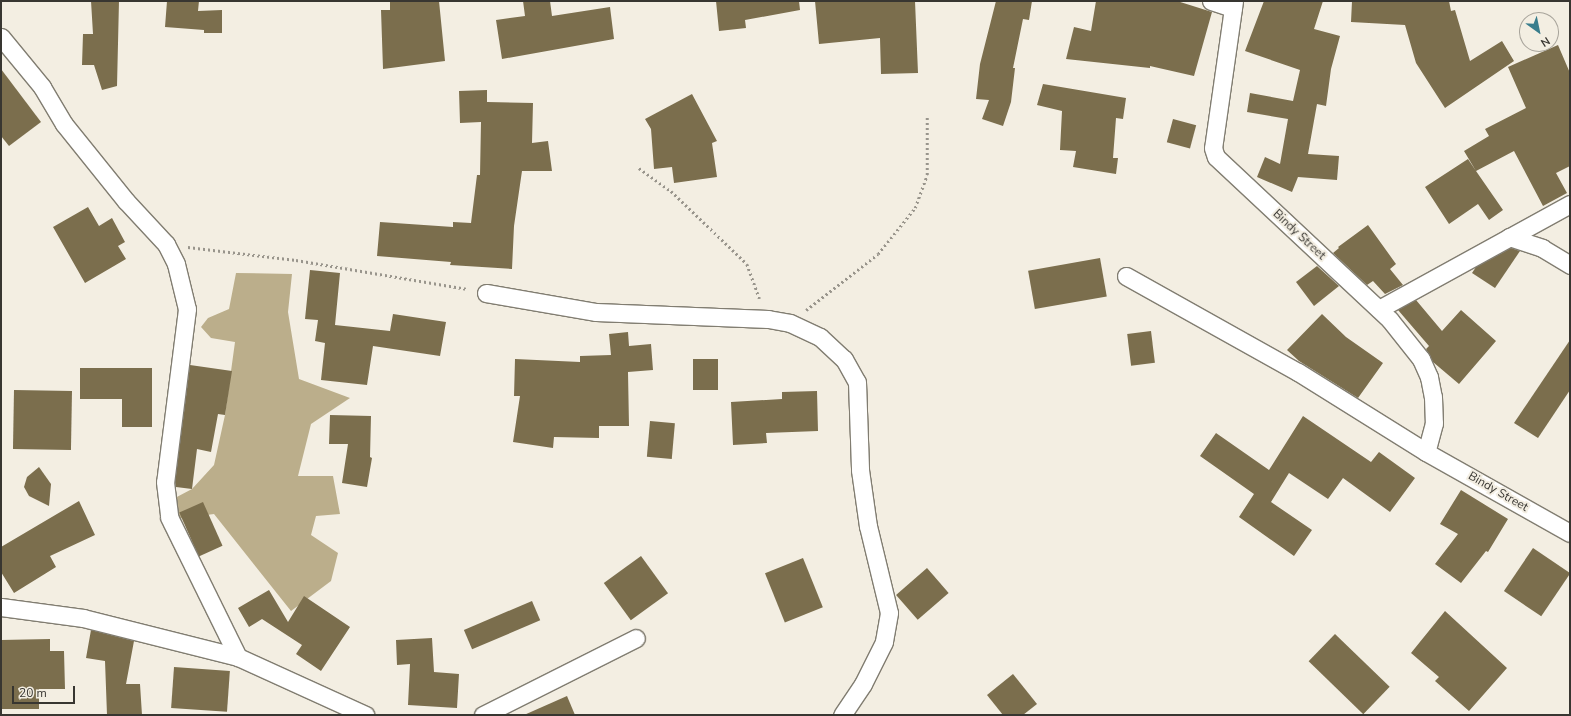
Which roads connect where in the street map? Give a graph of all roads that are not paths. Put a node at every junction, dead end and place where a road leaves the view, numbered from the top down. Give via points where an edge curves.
1 (1211, 1) edge
2 (1233, 4) edge
3 (1, 37) edge
4 (1570, 204) edge
5 (1509, 237) junction
6 (1570, 265) edge
7 (1126, 276) dead end
8 (486, 293) road end
9 (1379, 309) junction
10 (1426, 452) junction
11 (1570, 533) edge
12 (1, 607) edge
13 (636, 638) dead end
14 (238, 657) junction
15 (365, 715) edge
16 (483, 715) edge
17 (842, 715) edge

1 - 2 street
2 - 9 street, Bindy Street via 1213,148 1216,156
3 - 14 street via 42,87 64,124 126,201 166,244 176,264 187,309 165,482 169,517
4 - 5 street
5 - 6 street via 1542,248
5 - 9 street
7 - 10 street, Bindy Street via 1298,372
8 - 17 street via 596,312 768,319 790,323 820,337 844,359 857,382 860,470 867,519 889,613 884,642 863,684
9 - 10 street, Bindy Street via 1421,359 1430,378 1434,424
10 - 11 street, Bindy Street
12 - 14 street via 83,618
13 - 16 street
14 - 15 street

